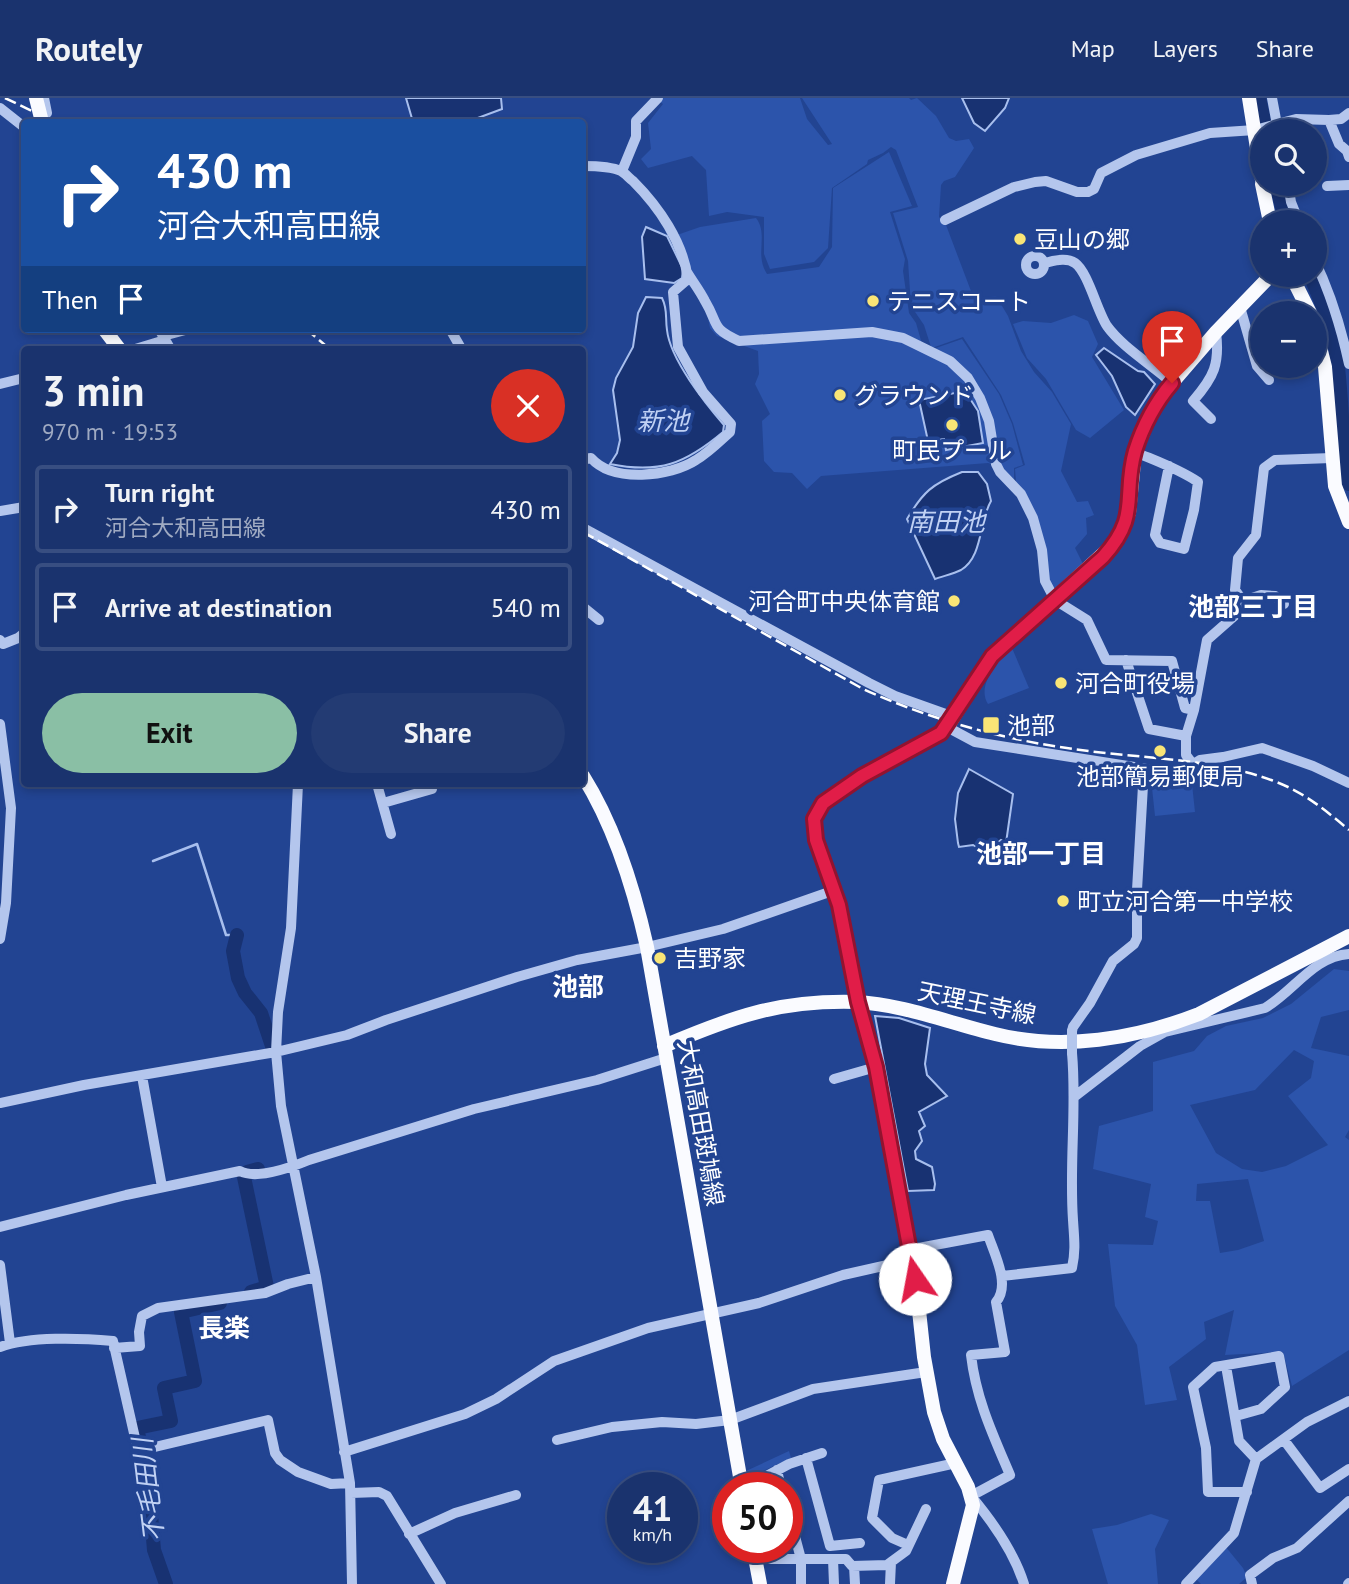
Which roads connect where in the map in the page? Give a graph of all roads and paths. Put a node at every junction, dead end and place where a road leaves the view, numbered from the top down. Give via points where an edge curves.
1 (44, 98) edge
2 (658, 98) edge
3 (1249, 98) edge
4 (1272, 98) edge
5 (32, 99) edge
6 (0, 108) edge
7 (1349, 113) edge
8 (45, 118) edge
9 (1253, 119) edge
10 (1276, 119) edge
11 (1329, 120) joint
12 (21, 125) edge
13 (1250, 130) edge
14 (1348, 153) edge
15 (586, 166) edge
16 (622, 171) junction
17 (1349, 185) edge
18 (1327, 186) dead end
19 (944, 220) dead end
20 (1044, 263) dead end
21 (687, 272) junction
22 (1259, 287) edge
23 (1327, 287) edge
24 (1240, 307) junction
25 (1216, 332) junction
26 (165, 339) edge
27 (144, 346) edge
28 (1349, 364) edge
29 (1326, 378) edge
30 (21, 379) edge
31 (1269, 380) dead end
32 (1172, 383) junction
33 (0, 384) edge
34 (1180, 401) dead end
35 (1193, 401) junction
36 (1210, 419) dead end
37 (1135, 452) junction
38 (1332, 458) junction
39 (586, 459) edge
40 (1169, 466) junction
41 (21, 508) edge
42 (0, 511) edge
43 (1349, 522) edge
44 (586, 530) edge
45 (1055, 600) junction
46 (1243, 601) junction
47 (1284, 604) dead end
48 (586, 609) edge
49 (599, 620) dead end
50 (21, 635) edge
51 (0, 640) edge
52 (1126, 660) junction
53 (1194, 710) junction
54 (951, 722) junction
55 (0, 724) edge
56 (1186, 736) junction
57 (1192, 763) junction
58 (1144, 768) junction
59 (586, 782) edge
60 (1349, 783) edge
61 (298, 787) edge
62 (378, 787) edge
63 (432, 789) dead end
64 (383, 803) junction
65 (391, 834) dead end
66 (835, 890) junction
67 (1349, 936) edge
68 (0, 939) edge
69 (647, 947) junction
70 (1349, 954) edge
71 (858, 1002) junction
72 (276, 1052) junction
73 (665, 1052) junction
74 (876, 1067) junction
75 (142, 1076) junction
76 (834, 1079) dead end
77 (1074, 1097) junction
78 (0, 1103) edge
79 (291, 1165) junction
80 (162, 1187) junction
81 (0, 1227) edge
82 (909, 1255) junction
83 (0, 1265) edge
84 (1002, 1276) junction
85 (316, 1277) junction
86 (712, 1314) junction
87 (5, 1345) edge
88 (114, 1348) junction
89 (1226, 1366) junction
90 (926, 1372) junction
91 (1349, 1401) edge
92 (1236, 1416) junction
93 (730, 1420) junction
94 (557, 1440) dead end
95 (1284, 1440) junction
96 (344, 1451) junction
97 (822, 1453) dead end
98 (806, 1458) junction
99 (1256, 1459) junction
100 (956, 1463) junction
101 (1349, 1468) edge
102 (777, 1470) joint
103 (740, 1472) edge
104 (773, 1472) edge
105 (350, 1488) junction
106 (1247, 1492) junction
107 (516, 1495) dead end
108 (971, 1496) junction
109 (1349, 1501) edge
110 (926, 1509) dead end
111 (990, 1521) junction
112 (967, 1533) junction
113 (410, 1534) junction
114 (860, 1543) dead end
115 (908, 1545) junction
116 (803, 1559) edge
117 (833, 1559) junction
118 (891, 1562) junction
119 (756, 1563) edge
120 (801, 1563) edge
121 (854, 1566) junction
122 (352, 1584) edge
123 (442, 1584) edge
124 (760, 1584) edge
125 (801, 1584) edge
126 (834, 1584) edge
127 (855, 1584) edge
128 (890, 1584) edge
129 (953, 1584) edge
130 (1024, 1584) edge
131 (1186, 1584) edge
132 (1252, 1584) edge

1 - 8 street
2 - 16 street via 636,121 636,136
3 - 9 main road
4 - 10 street
5 - 8 main road, bridge
6 - 12 street
7 - 11 street
11 - 14 street
13 - 19 street via 1210,133 1136,155 1101,173 1088,192 1035,182
15 - 16 street
16 - 21 street via 661,215
17 - 18 street
20 - 32 street via 1075,263 1107,326
21 - 39 street via 688,279 673,292 678,347 703,392 731,424 730,432 682,468 643,475 608,471
21 - 45 street via 714,324 739,341 872,332 903,338 950,361 968,377 989,421 996,464 1021,494 1033,518 1045,581
22 - 24 main road
23 - 28 street
24 - 25 main road
24 - 31 street via 1257,366
25 - 32 main road
25 - 35 street via 1216,367
26 - 27 street
29 - 38 main road
30 - 33 street
32 - 37 main road via 1152,412
34 - 35 street
35 - 36 street
37 - 40 street
37 - 45 main road via 1129,513 1116,542
38 - 43 main road via 1338,497
38 - 46 street via 1275,460 1264,468 1256,535 1238,558 1235,590
40 - 40 street via 1155,535 1160,543 1184,549 1198,482
41 - 42 street
44 - 54 street via 869,683
45 - 52 street via 1087,620 1106,660
45 - 54 main road via 992,656
46 - 47 street via 1261,594 1275,596
46 - 53 street via 1240,611 1206,640
48 - 49 street
50 - 51 street via 3,644
52 - 53 street via 1172,661 1185,708
52 - 56 street via 1149,729
53 - 56 street
54 - 58 street via 975,742
54 - 66 main road via 935,737 876,768 819,808 814,833
55 - 68 street via 10,808
56 - 57 street via 1186,755
57 - 58 street via 1186,769
57 - 60 street via 1262,748
58 - 77 street, bridge via 1137,938 1113,961 1072,1031
59 - 69 main road, 大和高田斑鳩線 via 629,880
61 - 72 street via 291,928
62 - 64 street
63 - 64 street
64 - 65 street
66 - 69 street via 723,929
66 - 71 main road
67 - 71 main road, 天理王寺線 via 1199,1014 1116,1038 1020,1039
69 - 72 street via 577,960 347,1035
69 - 73 main road, 大和高田斑鳩線
70 - 77 street via 1318,964 1265,1008 1176,1028 1140,1046
71 - 73 main road, 天理王寺線 via 758,1011 715,1024
71 - 74 main road
72 - 75 street
72 - 79 street
73 - 79 street via 597,1080 474,1109
73 - 86 main road, 大和高田斑鳩線
74 - 76 street
74 - 82 main road
75 - 78 street
75 - 80 street
77 - 84 street via 1076,1252 1072,1268
79 - 80 street
79 - 85 street
80 - 81 street
82 - 84 street via 988,1235
82 - 86 street
82 - 90 main road
83 - 87 street
84 - 108 street via 1001,1297 996,1303 1005,1352 971,1355 986,1420 1010,1475
85 - 88 street via 265,1293 158,1308 142,1316 140,1346
85 - 96 street
86 - 93 main road, 大和高田斑鳩線
86 - 96 street via 648,1328 554,1361 465,1414
87 - 88 street via 82,1338 113,1341
88 - 105 street via 144,1450 268,1420 280,1460 298,1472
89 - 92 street
89 - 92 street via 1279,1356 1285,1387 1261,1409
89 - 106 street via 1215,1367 1193,1387 1206,1448 1208,1492
90 - 93 street via 813,1389
90 - 100 main road via 938,1426
91 - 95 street via 1307,1422
92 - 99 street via 1239,1441
93 - 94 street via 612,1427
93 - 103 main road, 大和高田斑鳩線
95 - 99 street
95 - 101 street via 1320,1488
96 - 105 street
97 - 98 street
98 - 102 street
98 - 114 street via 830,1546
99 - 106 street
100 - 108 main road
100 - 115 street via 879,1480 872,1518 892,1538
102 - 104 street
105 - 113 street via 387,1496
105 - 122 street
106 - 131 street via 1234,1533
107 - 113 street via 455,1513
108 - 111 street
108 - 112 main road via 973,1512
109 - 132 street via 1297,1548 1250,1574
110 - 115 street
111 - 112 street via 978,1523
111 - 130 street
112 - 129 main road
113 - 123 street
115 - 118 street
116 - 117 street
117 - 121 street via 846,1559
117 - 126 street
118 - 121 street
118 - 128 street
119 - 124 main road
120 - 125 street
121 - 127 street

